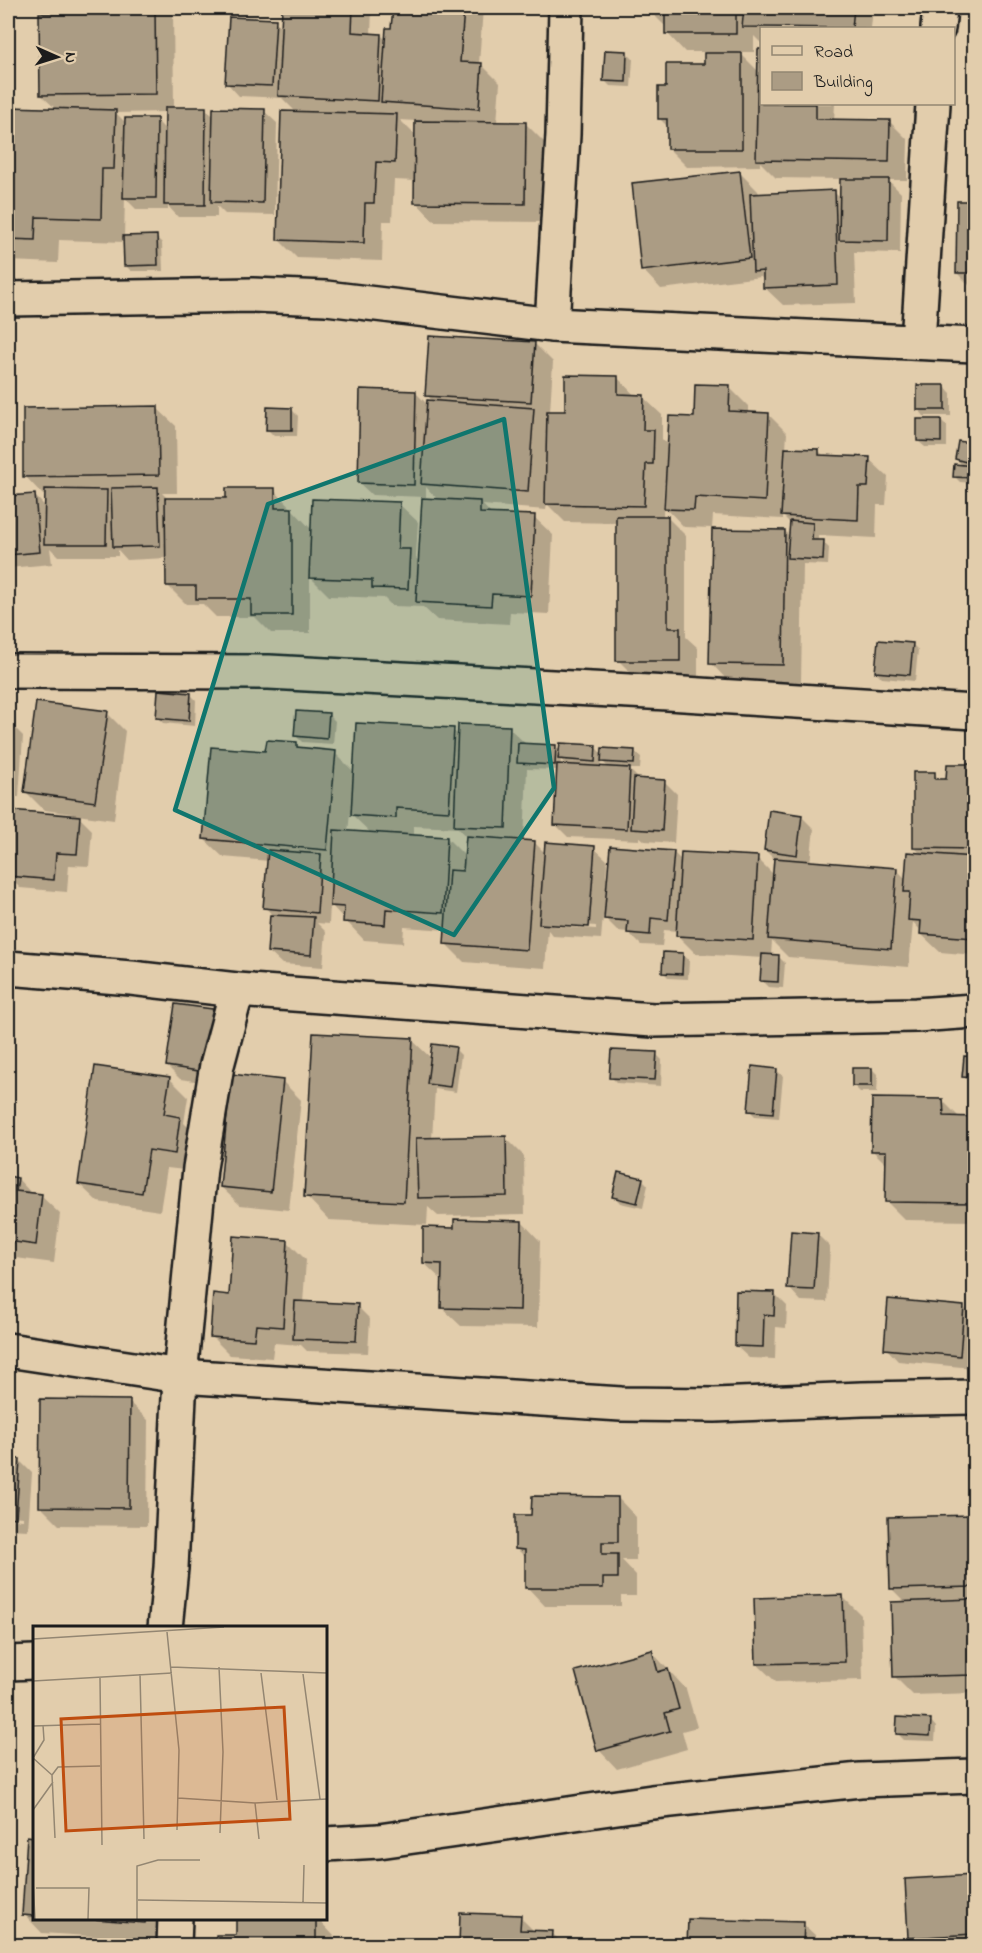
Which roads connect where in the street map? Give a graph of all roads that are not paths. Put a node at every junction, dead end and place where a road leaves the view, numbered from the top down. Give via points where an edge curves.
1 (566, 8) edge
2 (939, 8) edge
3 (938, 27) edge
4 (933, 105) edge
5 (8, 299) edge
6 (552, 326) junction
7 (918, 342) junction
8 (975, 345) edge
9 (8, 671) edge
10 (975, 712) edge
11 (8, 968) edge
12 (237, 990) junction
13 (975, 1011) edge
14 (8, 1350) edge
15 (180, 1376) junction
16 (975, 1397) edge
17 (165, 1626) edge
18 (33, 1662) edge
19 (8, 1663) edge
20 (975, 1776) edge
21 (327, 1844) edge
22 (175, 1920) edge
23 (174, 1946) edge

1 - 6 street
2 - 3 street
4 - 7 street
5 - 6 street via 253,295 326,298
6 - 7 street
7 - 8 street
9 - 10 street via 270,672
11 - 12 street
12 - 13 street via 653,1020
12 - 15 street via 217,1065 200,1168
14 - 15 street
15 - 16 street via 621,1404
15 - 17 street
18 - 19 street
20 - 21 street via 837,1782
22 - 23 street

